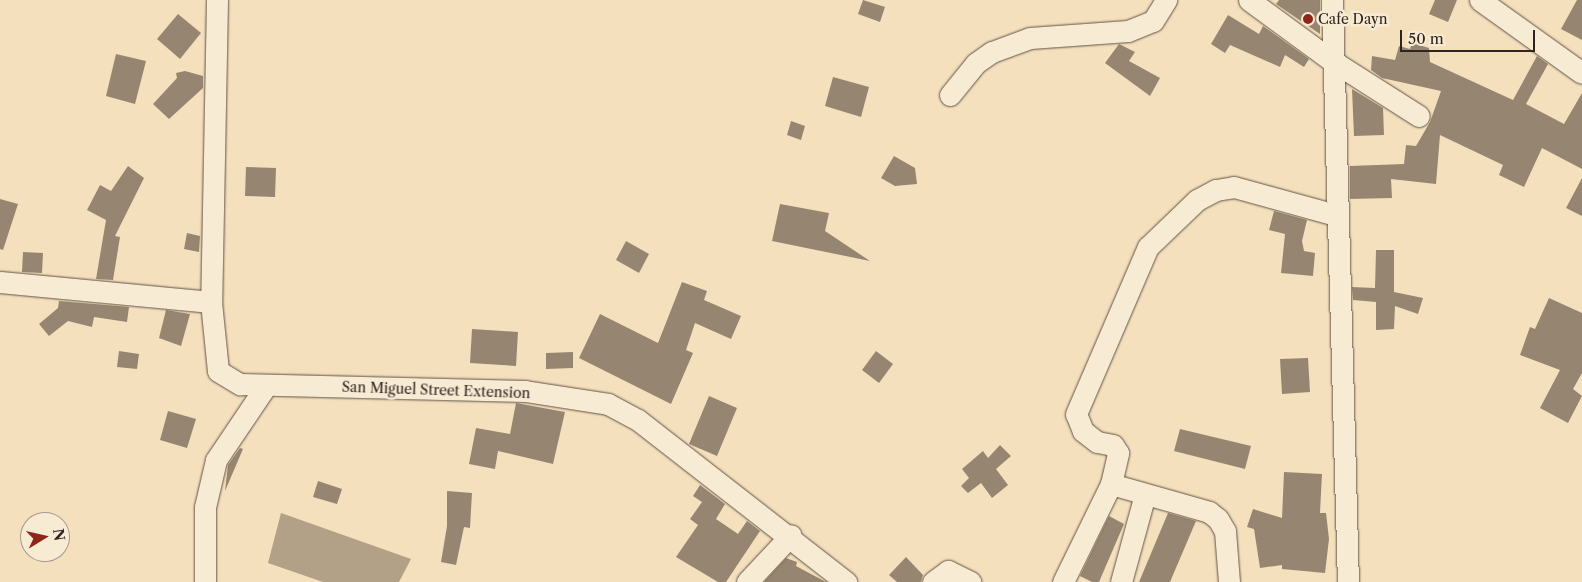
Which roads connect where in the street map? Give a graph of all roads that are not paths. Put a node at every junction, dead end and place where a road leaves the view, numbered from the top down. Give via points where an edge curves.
1 (217, 0) edge
2 (1166, 0) edge
3 (1249, 0) edge
4 (1332, 0) edge
5 (1480, 0) edge
6 (1331, 60) junction
7 (1582, 73) edge
8 (950, 95) dead end
9 (1419, 116) dead end
10 (1336, 215) junction
11 (0, 282) edge
12 (211, 302) junction
13 (266, 386) junction
14 (1111, 484) junction
15 (1145, 494) junction
16 (791, 536) junction
17 (204, 582) edge
18 (747, 582) edge
19 (846, 582) edge
20 (934, 582) edge
21 (971, 582) edge
22 (1062, 582) edge
23 (1121, 582) edge
24 (1229, 582) edge
25 (1348, 582) edge

1 - 12 street
2 - 8 street via 1152,21 1128,31 1030,38 992,52 976,63
3 - 6 street
4 - 6 street
5 - 7 street
6 - 9 street
6 - 10 street
10 - 14 street via 1234,187 1216,190 1197,200 1148,248 1076,414 1083,431 1097,442 1113,444 1118,453
10 - 25 street
11 - 12 street
12 - 13 street, San Miguel Street Extension via 218,371 240,384
13 - 16 street, San Miguel Street Extension via 525,391 608,404 638,420
13 - 17 street via 216,460 205,507
14 - 15 street
14 - 22 street
15 - 23 street
15 - 24 street via 1208,512 1218,519 1225,531
16 - 18 street
16 - 19 street, San Miguel Street Extension
20 - 21 street via 948,571

